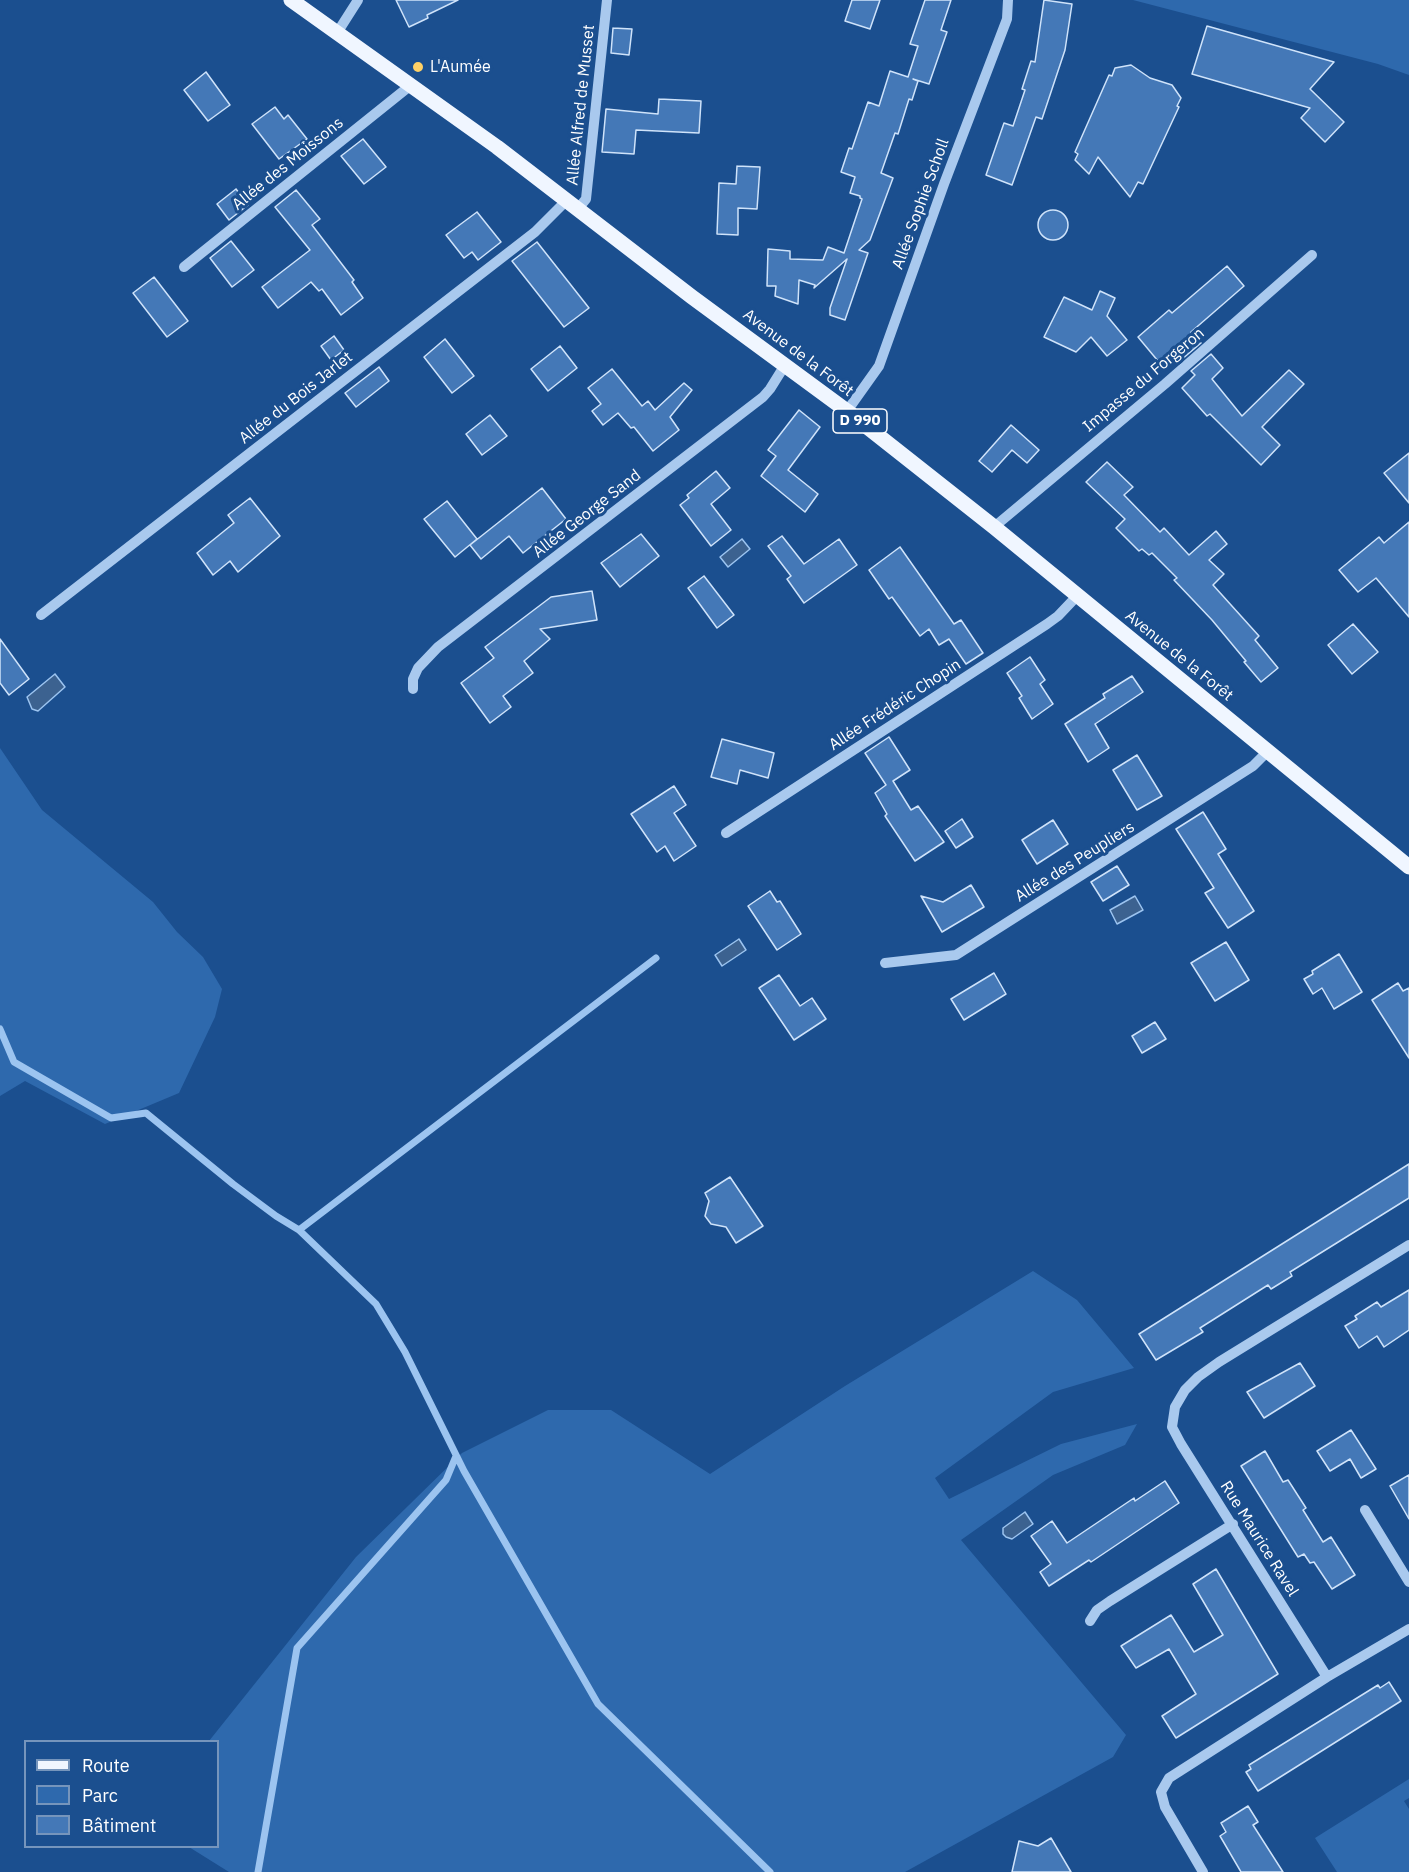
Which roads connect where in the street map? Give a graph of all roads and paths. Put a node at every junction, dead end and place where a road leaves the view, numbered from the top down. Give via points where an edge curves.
1 (291, 0) edge
2 (358, 0) edge
3 (607, 0) edge
4 (1008, 0) edge
5 (337, 33) junction
6 (411, 85) junction
7 (572, 205) junction
8 (1312, 255) dead end
9 (184, 267) dead end
10 (785, 365) junction
11 (847, 411) junction
12 (994, 527) junction
13 (1077, 596) junction
14 (41, 615) dead end
15 (413, 689) dead end
16 (1267, 752) junction
17 (726, 833) dead end
18 (1409, 867) edge
19 (885, 963) dead end
20 (1409, 1245) edge
21 (1365, 1510) dead end
22 (1233, 1524) junction
23 (1409, 1582) edge
24 (1090, 1621) dead end
25 (1409, 1629) edge
26 (1327, 1677) junction
27 (1200, 1871) edge

1 - 5 main road, Avenue de la Forêt / D 990
2 - 5 street
3 - 7 street, Allée Alfred de Musset via 586,199
4 - 11 street, Allée Sophie Scholl via 1007,19 879,366
5 - 6 main road, Avenue de la Forêt / D 990
6 - 7 main road, Avenue de la Forêt / D 990
6 - 9 street, Allée des Moissons
7 - 10 main road, Avenue de la Forêt / D 990
7 - 14 street, Allée du Bois Jarlet
8 - 12 street, Impasse du Forgeron
10 - 11 main road, Avenue de la Forêt / D 990
10 - 15 street, Allée George Sand via 763,397 438,647 418,668
11 - 12 main road, Avenue de la Forêt / D 990
12 - 13 main road, Avenue de la Forêt / D 990
13 - 16 main road, Avenue de la Forêt / D 990
13 - 17 street, Allée Frédéric Chopin via 1047,624
16 - 18 main road, Avenue de la Forêt / D 990
16 - 19 street, Allée des Peupliers via 1253,766 956,955
20 - 22 street, Rue Maurice Ravel via 1219,1362 1185,1390 1175,1407 1172,1427
21 - 23 street
22 - 24 street via 1110,1601
22 - 26 street, Rue Maurice Ravel
25 - 26 street
26 - 27 street via 1169,1778 1161,1792 1165,1807

